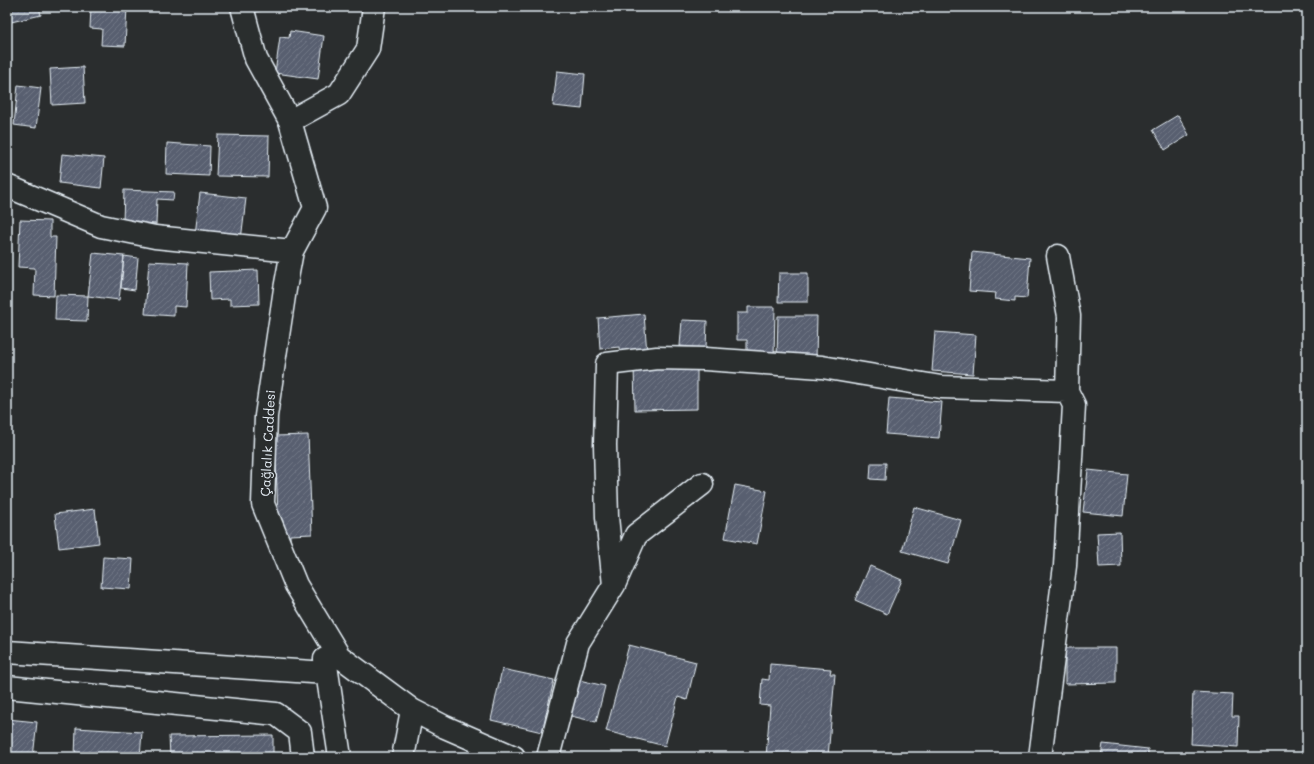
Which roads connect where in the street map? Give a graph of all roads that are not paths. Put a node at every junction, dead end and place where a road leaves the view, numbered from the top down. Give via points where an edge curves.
1 (242, 7) edge
2 (374, 7) edge
3 (290, 121) junction
4 (7, 186) edge
5 (292, 250) junction
6 (1058, 256) dead end
7 (1067, 391) junction
8 (702, 484) dead end
9 (614, 585) junction
10 (319, 623) junction
11 (7, 652) edge
12 (327, 673) junction
13 (7, 687) edge
14 (412, 710) junction
15 (303, 757) edge
16 (340, 757) edge
17 (403, 757) edge
18 (514, 757) edge
19 (548, 757) edge
20 (1040, 757) edge

1 - 3 street, Çağlalık Caddesi via 256,58
2 - 3 street via 368,49 339,94
3 - 5 street, Çağlalık Caddesi via 315,208
4 - 5 street via 101,226 155,237
5 - 10 street, Çağlalık Caddesi via 266,416 263,504 296,585
6 - 7 street via 1069,316
7 - 9 street via 941,388 822,367 705,359 657,358 608,364 605,445 607,517
7 - 20 street via 1074,405 1065,566
8 - 9 street via 636,535
9 - 19 street via 578,644
10 - 12 street
10 - 14 street, Çağlalık Caddesi via 339,656
11 - 12 street
12 - 16 street
13 - 15 street via 276,714 300,732
14 - 17 street
14 - 18 street, Çağlalık Caddesi

